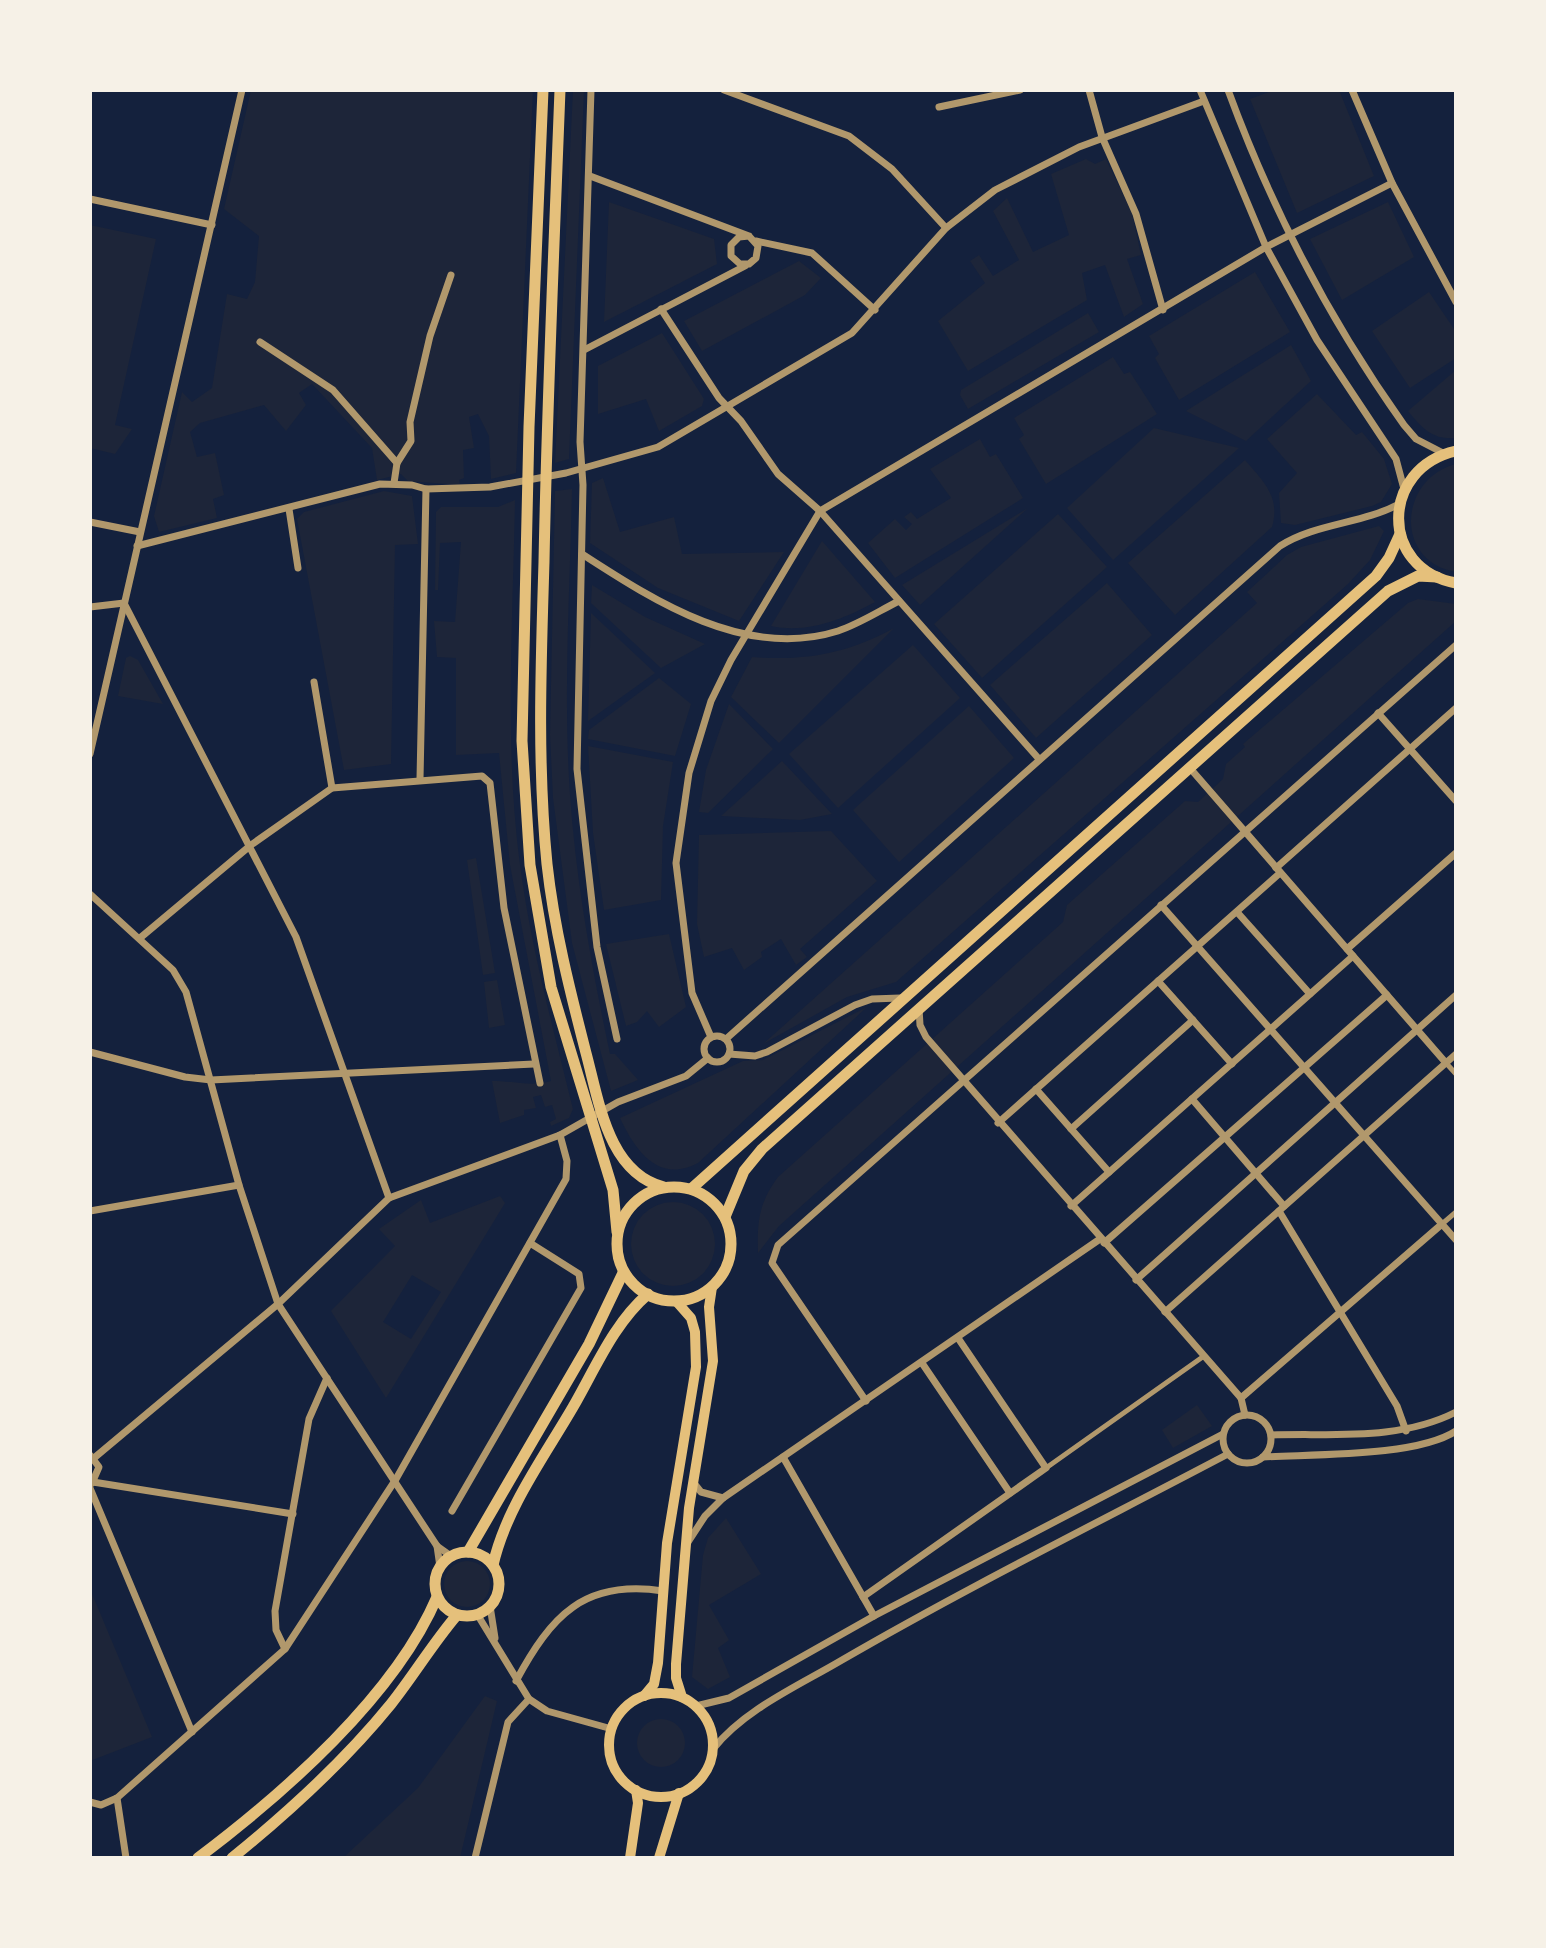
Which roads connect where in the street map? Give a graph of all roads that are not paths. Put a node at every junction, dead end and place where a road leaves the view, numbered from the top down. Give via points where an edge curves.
1 (242, 90) edge
2 (543, 90) edge
3 (560, 90) edge
4 (591, 90) edge
5 (724, 90) edge
6 (1020, 90) edge
7 (1089, 90) edge
8 (1200, 90) edge
9 (1228, 90) edge
10 (1352, 90) edge
11 (1204, 101) junction
12 (939, 107) dead end
13 (1102, 137) junction
14 (590, 176) junction
15 (1392, 183) junction
16 (90, 199) edge
17 (212, 225) junction
18 (946, 228) junction
19 (1289, 235) junction
20 (752, 239) junction
21 (1266, 247) junction
22 (749, 264) junction
23 (451, 275) dead end
24 (1456, 302) edge
25 (661, 309) junction
26 (875, 310) junction
27 (1163, 310) junction
28 (260, 342) dead end
29 (584, 350) junction
30 (728, 408) junction
31 (1451, 452) edge
32 (397, 463) junction
33 (582, 467) junction
34 (394, 483) junction
35 (426, 489) junction
36 (1404, 489) junction
37 (1399, 504) junction
38 (289, 509) junction
39 (820, 511) junction
40 (90, 522) edge
41 (140, 532) junction
42 (1400, 534) junction
43 (137, 546) junction
44 (582, 554) junction
45 (298, 568) dead end
46 (1437, 577) junction
47 (1456, 583) edge
48 (899, 601) junction
49 (124, 603) junction
50 (90, 607) edge
51 (745, 637) junction
52 (1456, 645) edge
53 (314, 682) dead end
54 (1456, 708) edge
55 (1378, 713) junction
56 (1409, 749) junction
57 (90, 754) edge
58 (1039, 759) junction
59 (1189, 767) junction
60 (420, 779) junction
61 (332, 788) junction
62 (1456, 801) edge
63 (1244, 832) junction
64 (251, 845) junction
65 (1456, 853) edge
66 (1278, 870) junction
67 (90, 894) edge
68 (1161, 905) junction
69 (1237, 912) junction
70 (140, 938) junction
71 (1198, 946) junction
72 (1347, 949) junction
73 (1353, 956) junction
74 (1158, 981) junction
75 (1310, 994) junction
76 (1387, 995) junction
77 (1456, 995) edge
78 (900, 998) junction
79 (919, 1006) junction
80 (1193, 1020) junction
81 (1272, 1029) junction
82 (1417, 1030) junction
83 (711, 1037) junction
84 (617, 1039) dead end
85 (726, 1039) junction
86 (90, 1052) edge
87 (729, 1054) junction
88 (1456, 1054) edge
89 (708, 1058) junction
90 (1446, 1063) junction
91 (534, 1064) junction
92 (1232, 1064) junction
93 (1305, 1067) junction
94 (345, 1072) junction
95 (1456, 1074) edge
96 (211, 1080) junction
97 (961, 1080) junction
98 (540, 1083) dead end
99 (1036, 1089) junction
100 (1192, 1099) junction
101 (1336, 1101) junction
102 (998, 1123) junction
103 (1071, 1129) junction
104 (560, 1135) junction
105 (1365, 1135) junction
106 (1225, 1137) junction
107 (1109, 1172) junction
108 (1256, 1173) junction
109 (239, 1185) junction
110 (664, 1187) junction
111 (691, 1189) junction
112 (389, 1198) junction
113 (1071, 1206) junction
114 (1282, 1208) junction
115 (90, 1211) edge
116 (1456, 1212) edge
117 (725, 1217) junction
118 (1442, 1224) junction
119 (617, 1232) junction
120 (1456, 1240) edge
121 (1102, 1241) junction
122 (530, 1243) junction
123 (623, 1273) junction
124 (1136, 1280) junction
125 (712, 1287) junction
126 (648, 1294) junction
127 (676, 1301) junction
128 (278, 1304) junction
129 (1165, 1312) junction
130 (1340, 1312) junction
131 (958, 1338) junction
132 (1204, 1356) junction
133 (922, 1363) junction
134 (327, 1378) junction
135 (1241, 1398) junction
136 (866, 1401) junction
137 (1456, 1412) edge
138 (1245, 1415) junction
139 (1406, 1431) junction
140 (1456, 1431) edge
141 (1223, 1434) junction
142 (1271, 1435) junction
143 (1228, 1454) junction
144 (92, 1456) edge
145 (783, 1457) junction
146 (1263, 1457) junction
147 (1046, 1468) junction
148 (396, 1479) junction
149 (693, 1482) junction
150 (91, 1485) edge
151 (1010, 1493) junction
152 (723, 1498) junction
153 (452, 1511) dead end
154 (293, 1514) junction
155 (437, 1546) junction
156 (686, 1546) junction
157 (468, 1552) junction
158 (451, 1556) junction
159 (493, 1565) junction
160 (440, 1567) junction
161 (663, 1591) junction
162 (437, 1597) junction
163 (863, 1597) junction
164 (490, 1606) junction
165 (477, 1614) junction
166 (457, 1615) junction
167 (874, 1616) junction
168 (496, 1644) junction
169 (285, 1649) junction
170 (516, 1681) junction
171 (644, 1696) junction
172 (682, 1697) junction
173 (529, 1699) junction
174 (696, 1706) junction
175 (612, 1729) junction
176 (192, 1732) junction
177 (713, 1749) junction
178 (636, 1790) junction
179 (679, 1793) junction
180 (117, 1798) junction
181 (90, 1802) edge
182 (126, 1858) edge
183 (198, 1858) edge
184 (232, 1858) edge
185 (475, 1858) edge
186 (630, 1858) edge
187 (659, 1858) edge

1 - 17 street
2 - 119 highway via 523,725 530,865 551,987 613,1190
3 - 110 highway via 539,745 547,865 568,982 603,1118 630,1167
4 - 14 street
5 - 18 street via 849,136 892,169
6 - 12 street
7 - 13 street
8 - 11 street
9 - 19 street
10 - 15 street
11 - 13 street
11 - 21 street
13 - 18 street via 995,190
13 - 27 street via 1136,214
14 - 20 street
14 - 29 street
15 - 19 street
15 - 24 street
16 - 17 street
17 - 41 street
18 - 26 street
19 - 21 street
19 - 31 street via 1393,410 1416,439
20 - 22 street via 758,253
20 - 22 street via 735,240 730,250 734,260
20 - 26 street via 812,253
21 - 27 street
21 - 36 street via 1317,340 1401,467
22 - 25 street
23 - 32 street via 430,336 410,422 411,441
25 - 29 street
25 - 30 street
26 - 30 street via 852,333
27 - 39 street
28 - 32 street via 333,390
29 - 33 street
30 - 33 street via 658,447
30 - 39 street via 778,474
31 - 36 highway via 1421,467
32 - 34 street
33 - 35 street via 490,487
33 - 44 street
34 - 35 street
34 - 38 street
35 - 60 street
36 - 37 highway
37 - 42 highway
37 - 58 street via 1280,546
38 - 43 street
38 - 45 street
39 - 48 street
39 - 51 street
40 - 41 street
41 - 43 street
42 - 46 highway via 1413,559
42 - 78 highway via 1376,576
43 - 49 street
44 - 51 street via 661,602
44 - 84 street via 577,769 597,947
46 - 47 highway
46 - 59 highway via 1418,576 1388,591
48 - 51 street via 838,631
48 - 58 street
49 - 50 street
49 - 57 street
49 - 64 street
51 - 83 street via 698,737 676,863 692,993
52 - 55 street
53 - 61 street
54 - 56 street
55 - 56 street
55 - 63 street
56 - 62 street
56 - 66 street
58 - 85 street
59 - 63 street
59 - 79 highway
60 - 61 street
60 - 91 street via 482,776 490,783 504,908
61 - 64 street
63 - 66 street
63 - 68 street
64 - 70 street
64 - 94 street via 296,937
65 - 72 street
66 - 69 street
66 - 72 street
67 - 70 street
68 - 71 street
68 - 97 street
69 - 71 street
69 - 75 street
70 - 96 street via 173,970 186,992
71 - 74 street
71 - 81 street
72 - 73 street
73 - 75 street
73 - 76 street
74 - 80 street
74 - 99 street
75 - 81 street
76 - 82 street
76 - 93 street
77 - 82 street
78 - 87 street via 855,1005 755,1056
78 - 111 highway
79 - 97 street via 923,1032
79 - 117 highway via 762,1149 744,1171
80 - 92 street
80 - 103 street
81 - 92 street
81 - 93 street
82 - 90 street
82 - 101 street
83 - 85 street
83 - 89 street via 705,1046
85 - 87 street
86 - 96 street
87 - 89 street via 719,1061
88 - 90 street
89 - 104 street via 686,1076 618,1102
90 - 95 street
90 - 105 street
91 - 94 street
91 - 98 street
92 - 100 street
93 - 101 street
93 - 106 street
94 - 96 street
94 - 112 street
96 - 109 street
97 - 102 street
97 - 136 street via 778,1245 772,1263
99 - 102 street
99 - 103 street
100 - 106 street
100 - 107 street
101 - 105 street
101 - 108 street
102 - 113 street
103 - 107 street
104 - 112 street
104 - 122 street via 566,1179
105 - 114 street
105 - 118 street
106 - 108 street
106 - 121 street
107 - 113 street
108 - 114 street
108 - 124 street
109 - 115 street
109 - 128 street
110 - 111 highway
110 - 119 highway via 634,1203
111 - 117 highway via 717,1205
112 - 128 street
113 - 121 street
114 - 129 street
114 - 130 street
116 - 118 street
117 - 125 highway via 731,1246 728,1263
118 - 120 street
118 - 130 street
119 - 123 highway
121 - 124 street
121 - 131 street
122 - 148 street
122 - 153 street via 579,1274 581,1288
123 - 126 highway
123 - 157 highway via 594,1335
124 - 129 street
125 - 127 highway
125 - 149 main road via 713,1361
126 - 127 highway
126 - 159 highway via 617,1330 515,1507
127 - 161 main road via 691,1318 696,1353
128 - 134 street
128 - 144 street
129 - 132 street
130 - 135 street
130 - 139 street via 1397,1406
131 - 133 street
131 - 147 street
132 - 135 street
132 - 147 street
133 - 136 street
133 - 151 street
134 - 148 street
134 - 154 street via 309,1419
135 - 138 street
136 - 145 street
137 - 139 street
138 - 141 street via 1230,1421
138 - 142 street via 1259,1418
139 - 142 street
140 - 146 street via 1411,1447
141 - 143 street
141 - 167 street
142 - 146 street
143 - 146 street via 1241,1463
143 - 177 street via 885,1635 759,1709
144 - 150 street via 99,1467
145 - 152 street
145 - 163 street
147 - 151 street
148 - 155 street
148 - 169 street
149 - 152 street via 701,1492
149 - 156 main road
150 - 154 street
150 - 176 street
151 - 163 street
152 - 156 street
154 - 169 street via 275,1611
155 - 158 street
155 - 160 street
156 - 172 main road via 676,1678
157 - 158 highway
157 - 159 highway
158 - 160 highway
159 - 164 highway via 499,1582
160 - 162 highway
161 - 170 street via 608,1589 577,1603 550,1626
161 - 171 main road via 656,1675
162 - 166 highway
162 - 183 highway via 413,1641 335,1738 289,1785
163 - 167 street
164 - 165 highway
164 - 168 street
165 - 166 highway
165 - 168 street
166 - 184 highway via 351,1751
167 - 174 street via 729,1698
168 - 170 street
169 - 176 street
170 - 173 street
171 - 172 main road
171 - 175 main road via 619,1715
172 - 174 main road
173 - 175 street via 547,1711
173 - 185 street via 512,1716
174 - 177 main road via 709,1726
175 - 178 main road via 611,1757 624,1782
176 - 180 street
177 - 179 main road via 702,1776
178 - 179 main road via 650,1795
178 - 186 main road
179 - 187 main road
180 - 181 street via 101,1805
180 - 182 street

